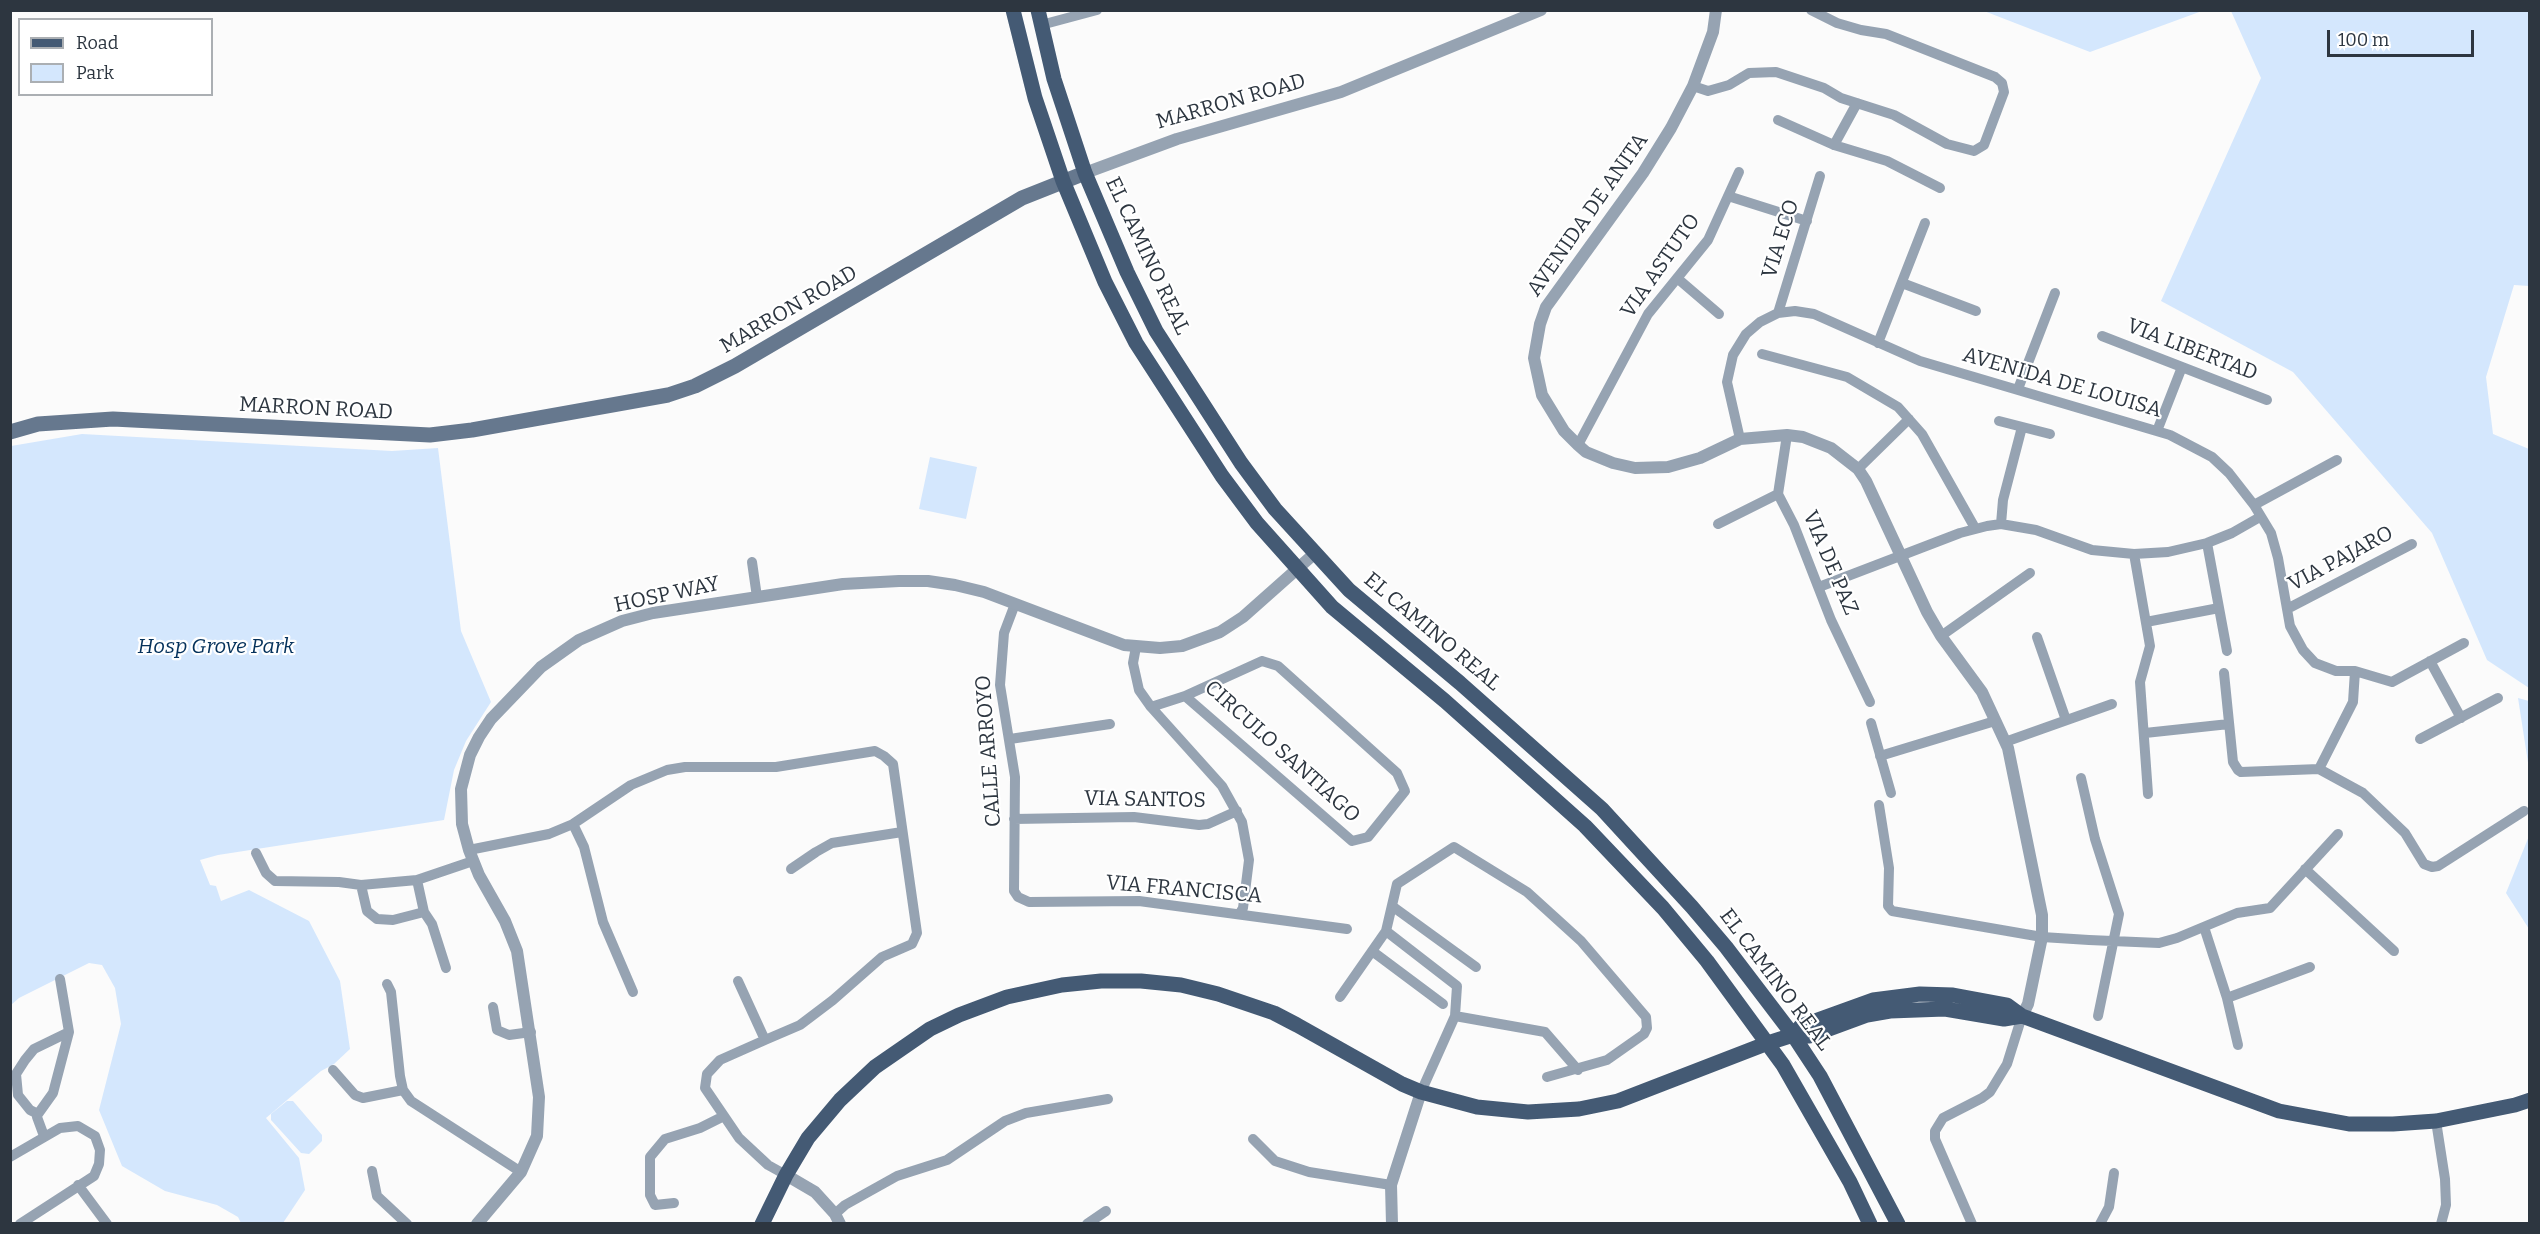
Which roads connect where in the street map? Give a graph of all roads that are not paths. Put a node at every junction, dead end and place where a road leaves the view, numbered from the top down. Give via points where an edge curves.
1 (1013, 10) edge
2 (1097, 10) edge
3 (1541, 10) edge
4 (1716, 10) edge
5 (1811, 10) edge
6 (1039, 18) edge
7 (1693, 86) junction
8 (1857, 103) junction
9 (1778, 120) dead end
10 (1834, 145) junction
11 (1739, 172) dead end
12 (1085, 173) junction
13 (1820, 176) dead end
14 (1063, 181) junction
15 (1940, 188) dead end
16 (1728, 196) junction
17 (1807, 221) junction
18 (1925, 223) dead end
19 (1677, 278) junction
20 (1902, 283) junction
21 (2055, 293) dead end
22 (1976, 311) dead end
23 (1778, 313) junction
24 (1719, 314) dead end
25 (2103, 336) dead end
26 (1878, 343) junction
27 (1762, 354) dead end
28 (2182, 367) junction
29 (2018, 389) junction
30 (2267, 400) dead end
31 (1909, 419) junction
32 (1999, 421) dead end
33 (2022, 428) junction
34 (2157, 431) junction
35 (10, 432) edge
36 (2050, 434) dead end
37 (1787, 435) junction
38 (1740, 440) junction
39 (1578, 445) junction
40 (2337, 460) dead end
41 (1858, 470) junction
42 (1778, 494) junction
43 (2254, 506) junction
44 (2260, 517) junction
45 (1718, 524) dead end
46 (2001, 525) junction
47 (1975, 528) junction
48 (2207, 543) junction
49 (2412, 544) dead end
50 (1314, 554) junction
51 (2134, 554) junction
52 (1902, 555) junction
53 (752, 562) dead end
54 (1296, 570) junction
55 (2030, 573) dead end
56 (1819, 586) junction
57 (757, 597) junction
58 (1015, 604) junction
59 (2219, 608) junction
60 (2287, 609) junction
61 (2146, 622) junction
62 (1941, 636) junction
63 (2037, 637) dead end
64 (2464, 643) dead end
65 (1136, 647) junction
66 (2227, 651) dead end
67 (2430, 661) junction
68 (2355, 671) junction
69 (2224, 673) dead end
70 (1185, 696) junction
71 (2498, 698) dead end
72 (1870, 702) dead end
73 (2112, 704) dead end
74 (1150, 707) junction
75 (2461, 718) junction
76 (2066, 720) junction
77 (1995, 721) junction
78 (1871, 723) dead end
79 (1110, 724) dead end
80 (2229, 724) junction
81 (2145, 733) junction
82 (1010, 739) junction
83 (2420, 739) dead end
84 (2005, 742) junction
85 (1880, 756) junction
86 (2319, 769) junction
87 (2081, 778) dead end
88 (1891, 792) dead end
89 (2148, 794) dead end
90 (1879, 805) dead end
91 (1237, 811) junction
92 (2524, 811) dead end
93 (1014, 819) junction
94 (573, 824) junction
95 (902, 832) junction
96 (2338, 834) dead end
97 (256, 853) dead end
98 (471, 856) junction
99 (791, 869) dead end
100 (2305, 869) junction
101 (417, 880) junction
102 (361, 885) junction
103 (1018, 897) joint
104 (1392, 906) junction
105 (424, 912) junction
106 (1240, 913) junction
107 (2204, 927) junction
108 (1347, 929) dead end
109 (1386, 931) junction
110 (2042, 937) junction
111 (2113, 941) junction
112 (1372, 951) junction
113 (2394, 951) dead end
114 (1476, 967) dead end
115 (2310, 967) dead end
116 (446, 968) dead end
117 (60, 979) dead end
118 (738, 981) dead end
119 (387, 984) dead end
120 (633, 992) dead end
121 (1340, 997) dead end
122 (2227, 998) junction
123 (1443, 1004) dead end
124 (493, 1007) dead end
125 (1455, 1016) junction
126 (2022, 1016) junction
127 (2098, 1016) dead end
128 (69, 1032) junction
129 (531, 1032) junction
130 (1793, 1035) junction
131 (765, 1040) junction
132 (1768, 1043) junction
133 (2238, 1045) dead end
134 (333, 1070) dead end
135 (1578, 1070) junction
136 (1547, 1077) dead end
137 (403, 1090) junction
138 (1421, 1092) junction
139 (1108, 1099) dead end
140 (2529, 1100) edge
141 (38, 1114) junction
142 (724, 1116) junction
143 (2436, 1121) junction
144 (44, 1136) junction
145 (1253, 1139) dead end
146 (10, 1157) edge
147 (372, 1171) dead end
148 (521, 1172) junction
149 (2114, 1173) dead end
150 (786, 1175) junction
151 (78, 1185) junction
152 (1391, 1185) junction
153 (674, 1203) dead end
154 (1106, 1211) dead end
155 (837, 1219) edge
156 (20, 1224) edge
157 (107, 1224) edge
158 (406, 1224) edge
159 (477, 1224) edge
160 (762, 1224) edge
161 (1088, 1224) edge
162 (1392, 1224) edge
163 (1870, 1224) edge
164 (1899, 1224) edge
165 (1972, 1224) edge
166 (2100, 1224) edge
167 (2441, 1224) edge

1 - 14 main road, EL CAMINO REAL via 1035,98
2 - 6 street
3 - 12 street, MARRON ROAD via 1341,92 1177,139
4 - 7 street, AVENIDA DE ANITA via 1713,32
5 - 8 street via 1837,23 1886,34 1995,78 2002,83 2004,92 1984,145 1974,151 1947,144 1894,115
6 - 12 main road, EL CAMINO REAL
7 - 8 street via 1708,91 1749,73 1776,72
7 - 39 street, AVENIDA DE ANITA via 1643,172 1553,296 1540,324 1534,358 1542,395 1564,431
8 - 10 street
9 - 10 street
10 - 15 street via 1887,161
11 - 16 street, VIA ASTUTO
12 - 14 main road, MARRON ROAD
12 - 50 main road, EL CAMINO REAL via 1156,331 1241,463
13 - 17 street, VIA ECO
14 - 35 main road, MARRON ROAD via 1022,198 735,366 668,395 430,435 113,419 38,424
14 - 54 main road, EL CAMINO REAL via 1136,343 1222,476
16 - 17 street
16 - 19 street, VIA ASTUTO via 1708,240
17 - 23 street, VIA ECO
18 - 20 street
19 - 24 street
19 - 39 street, VIA ASTUTO via 1648,314
20 - 22 street
20 - 26 street
21 - 29 street
23 - 26 street, AVENIDA DE LOUISA via 1814,314
23 - 38 street via 1754,326 1732,355 1727,382
25 - 28 street, VIA LIBERTAD
26 - 29 street, AVENIDA DE LOUISA via 1942,368
27 - 31 street via 1847,377 1898,407
28 - 30 street, VIA LIBERTAD
28 - 34 street
29 - 34 street, AVENIDA DE LOUISA
31 - 41 street
31 - 47 street via 1922,434
32 - 33 street
33 - 36 street
33 - 46 street
34 - 43 street, AVENIDA DE LOUISA via 2212,457
37 - 38 street, AVENIDA DE ANITA
37 - 41 street, AVENIDA DE ANITA via 1831,448
37 - 42 street, VIA DE PAZ
38 - 39 street, AVENIDA DE ANITA via 1668,467 1635,468 1613,463
40 - 43 street
41 - 52 street, AVENIDA DE ANITA
42 - 45 street
42 - 56 street, VIA DE PAZ
43 - 44 street, AVENIDA DE LOUISA
44 - 48 street
44 - 60 street, AVENIDA DE LOUISA via 2271,533
46 - 47 street
46 - 51 street via 2037,530 2092,550
47 - 52 street
48 - 51 street via 2169,552
48 - 59 street
49 - 60 street, VIA PAJARO
50 - 54 street, HOSP WAY
50 - 130 main road, EL CAMINO REAL via 1348,590 1602,809 1699,915
51 - 61 street
52 - 56 street
52 - 62 street, AVENIDA DE ANITA
53 - 57 street
54 - 65 street, HOSP WAY via 1221,632 1182,646
54 - 132 main road, EL CAMINO REAL via 1332,607 1585,826 1670,916
55 - 62 street
56 - 72 street, VIA DE PAZ
57 - 58 street, HOSP WAY via 843,584 928,581 984,592
57 - 98 street, HOSP WAY via 622,621 579,640 541,667 491,719 470,755 461,789 462,824
58 - 65 street, HOSP WAY
58 - 82 street, CALLE ARROYO via 1004,633 1000,685
59 - 61 street
59 - 66 street
60 - 68 street, AVENIDA DE LOUISA via 2290,626 2315,663 2345,673
61 - 81 street via 2150,646 2140,682
62 - 77 street, AVENIDA DE ANITA via 1982,692
63 - 76 street
64 - 67 street, AVENIDA DE LOUISA
65 - 74 street via 1133,663 1139,690
67 - 68 street, AVENIDA DE LOUISA via 2392,682
67 - 75 street
68 - 86 street via 2353,702
69 - 80 street
70 - 70 street, CIRCULO SANTIAGO via 1352,841 1368,837 1405,791 1397,773 1278,666 1262,661 1252,664
70 - 74 street
71 - 75 street
73 - 76 street
74 - 91 street via 1222,786
75 - 83 street
76 - 84 street
77 - 84 street, AVENIDA DE ANITA
77 - 85 street
78 - 85 street
79 - 82 street
80 - 81 street
80 - 86 street via 2233,762 2241,772
81 - 89 street
82 - 93 street, CALLE ARROYO via 1015,777
84 - 110 street, AVENIDA DE ANITA via 2042,915
85 - 88 street
86 - 92 street via 2363,793 2405,833 2424,864 2432,867
87 - 111 street via 2119,914
90 - 110 street via 1889,868 1888,906 1894,912
91 - 93 street, VIA SANTOS via 1199,825 1134,817
91 - 106 street via 1249,860 1244,908
93 - 103 street, CALLE ARROYO via 1014,891
94 - 95 street via 631,785 667,770 776,767 875,752 893,764
94 - 98 street via 539,838
94 - 120 street via 584,847 603,922
95 - 99 street via 832,843
95 - 131 street via 916,933 912,944 882,957 801,1025
96 - 100 street
97 - 102 street via 275,881
98 - 101 street
98 - 129 street, HOSP WAY via 517,951
100 - 107 street via 2270,908 2237,913
100 - 113 street
101 - 102 street
101 - 105 street
102 - 105 street via 367,911 377,919 393,920
103 - 106 street, VIA FRANCISCA via 1029,902 1139,901
104 - 109 street
104 - 114 street
104 - 135 street via 1396,884 1455,847 1527,892 1581,941 1646,1017 1644,1034 1606,1060
105 - 116 street via 432,924
106 - 108 street, VIA FRANCISCA
107 - 111 street via 2159,943
107 - 122 street
109 - 112 street
109 - 125 street via 1457,986
110 - 111 street
110 - 126 street, AVENIDA DE ANITA
111 - 127 street
112 - 121 street
112 - 123 street
115 - 122 street
117 - 128 street
118 - 131 street
119 - 137 street
122 - 133 street
124 - 129 street via 496,1030 510,1035
125 - 135 street via 1545,1032
125 - 138 street
126 - 130 main road via 2007,1005 1980,999 1953,995 1890,996 1801,1026
126 - 143 main road via 2279,1111 2349,1124
126 - 165 street via 2007,1064 1990,1092 1943,1118 1935,1131
128 - 141 street via 53,1093
128 - 141 street via 34,1049 16,1074 18,1095
129 - 148 street, HOSP WAY via 539,1121 537,1136
130 - 132 main road
130 - 164 main road, EL CAMINO REAL via 1820,1076
131 - 142 street via 720,1060 707,1074 705,1088
132 - 138 main road via 1652,1090 1579,1109 1500,1110
132 - 163 main road, EL CAMINO REAL via 1813,1116
134 - 137 street via 355,1095 363,1098
135 - 136 street
137 - 148 street via 411,1101
138 - 150 main road via 1297,1024 1228,997 1161,983 1082,982 1029,991 986,1004 909,1042 860,1080 831,1110
138 - 152 street
139 - 155 street via 1026,1113 1005,1121 946,1160 897,1176 845,1205
140 - 143 main road
141 - 144 street
142 - 150 street via 746,1145
142 - 153 street via 664,1139 650,1157 650,1195 655,1205
143 - 167 street via 2445,1179 2446,1205
144 - 146 street
144 - 151 street via 60,1128 78,1126 94,1136 100,1150 99,1164 94,1176
145 - 152 street via 1275,1161 1287,1165
147 - 158 street via 377,1196
148 - 159 street, HOSP WAY
149 - 166 street via 2109,1207
150 - 155 street via 815,1192
150 - 160 main road
151 - 156 street
151 - 157 street
152 - 162 street
154 - 161 street

